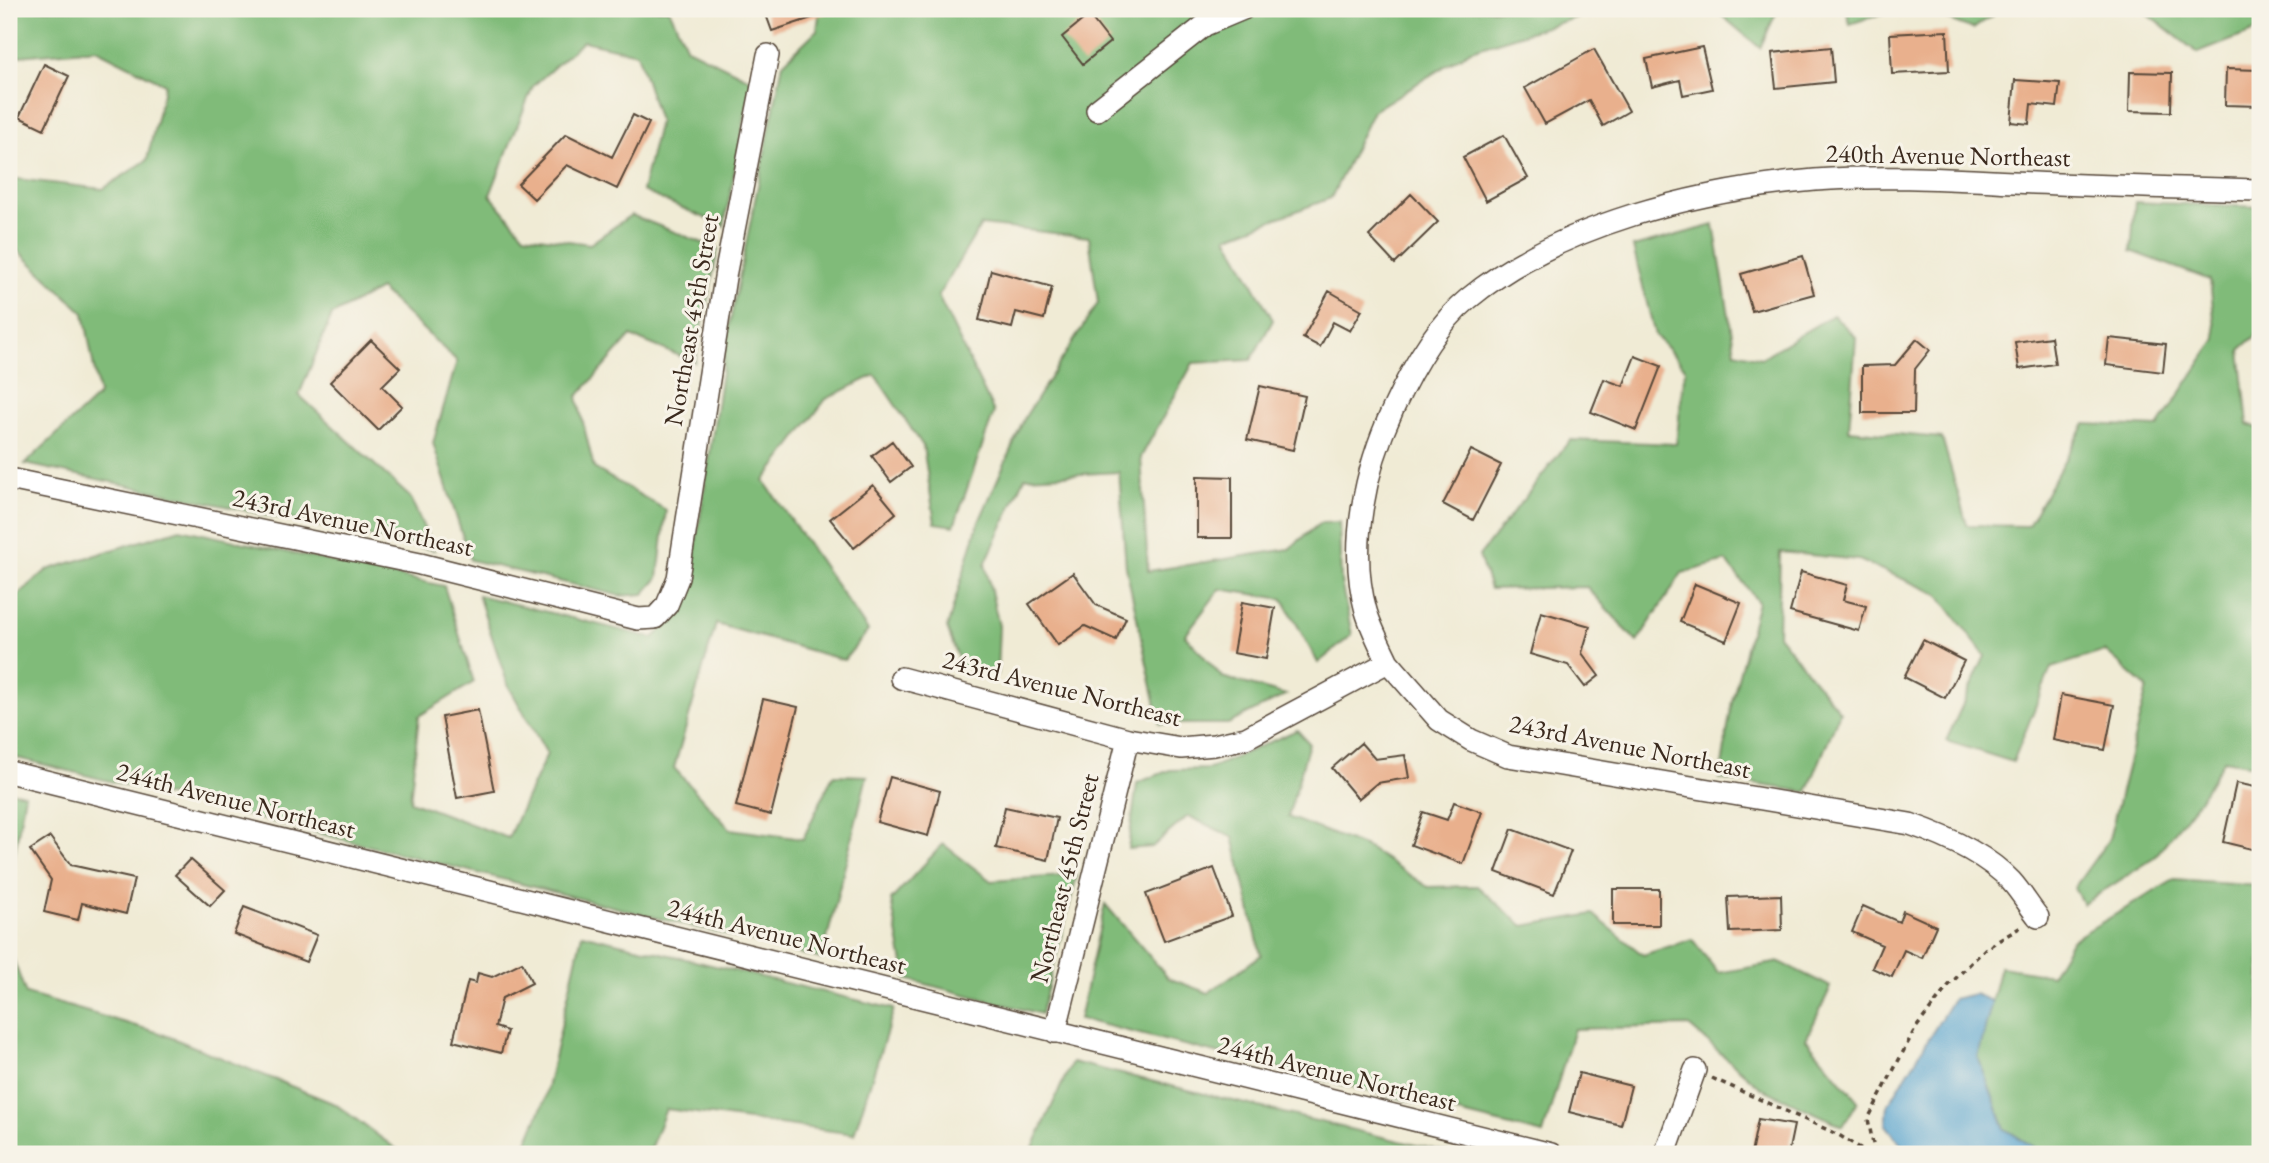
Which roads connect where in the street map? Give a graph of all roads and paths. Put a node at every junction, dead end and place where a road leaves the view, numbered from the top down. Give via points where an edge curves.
1 (1244, 9) edge
2 (768, 55) dead end
3 (1097, 110) dead end
4 (2260, 190) edge
5 (9, 479) edge
6 (673, 595) joint
7 (1388, 662) junction
8 (901, 678) dead end
9 (1128, 738) junction
10 (9, 772) edge
11 (2038, 917) joint
12 (1055, 1032) junction
13 (1695, 1070) joint
14 (1551, 1154) edge
15 (1665, 1154) edge
16 (1873, 1154) edge

1 - 3 street via 1205,25
2 - 6 street, Northeast 45th Street via 726,271
4 - 7 street, 240th Avenue Northeast via 1911,178 1815,180 1661,206 1573,236 1506,271 1465,301 1439,332 1403,387 1368,474 1360,578 1366,612
5 - 6 street, 243rd Avenue Northeast via 420,564 638,619 655,618
7 - 9 street, 243rd Avenue Northeast via 1246,738 1181,748
7 - 11 street, 243rd Avenue Northeast via 1439,720 1508,756 1910,824 1978,854 2011,880
8 - 9 street, 243rd Avenue Northeast
9 - 12 street, Northeast 45th Street
10 - 12 street, 244th Avenue Northeast
11 - 16 path via 1985,948 1915,1028 1868,1119
12 - 14 street, 244th Avenue Northeast
13 - 15 street
13 - 16 path

